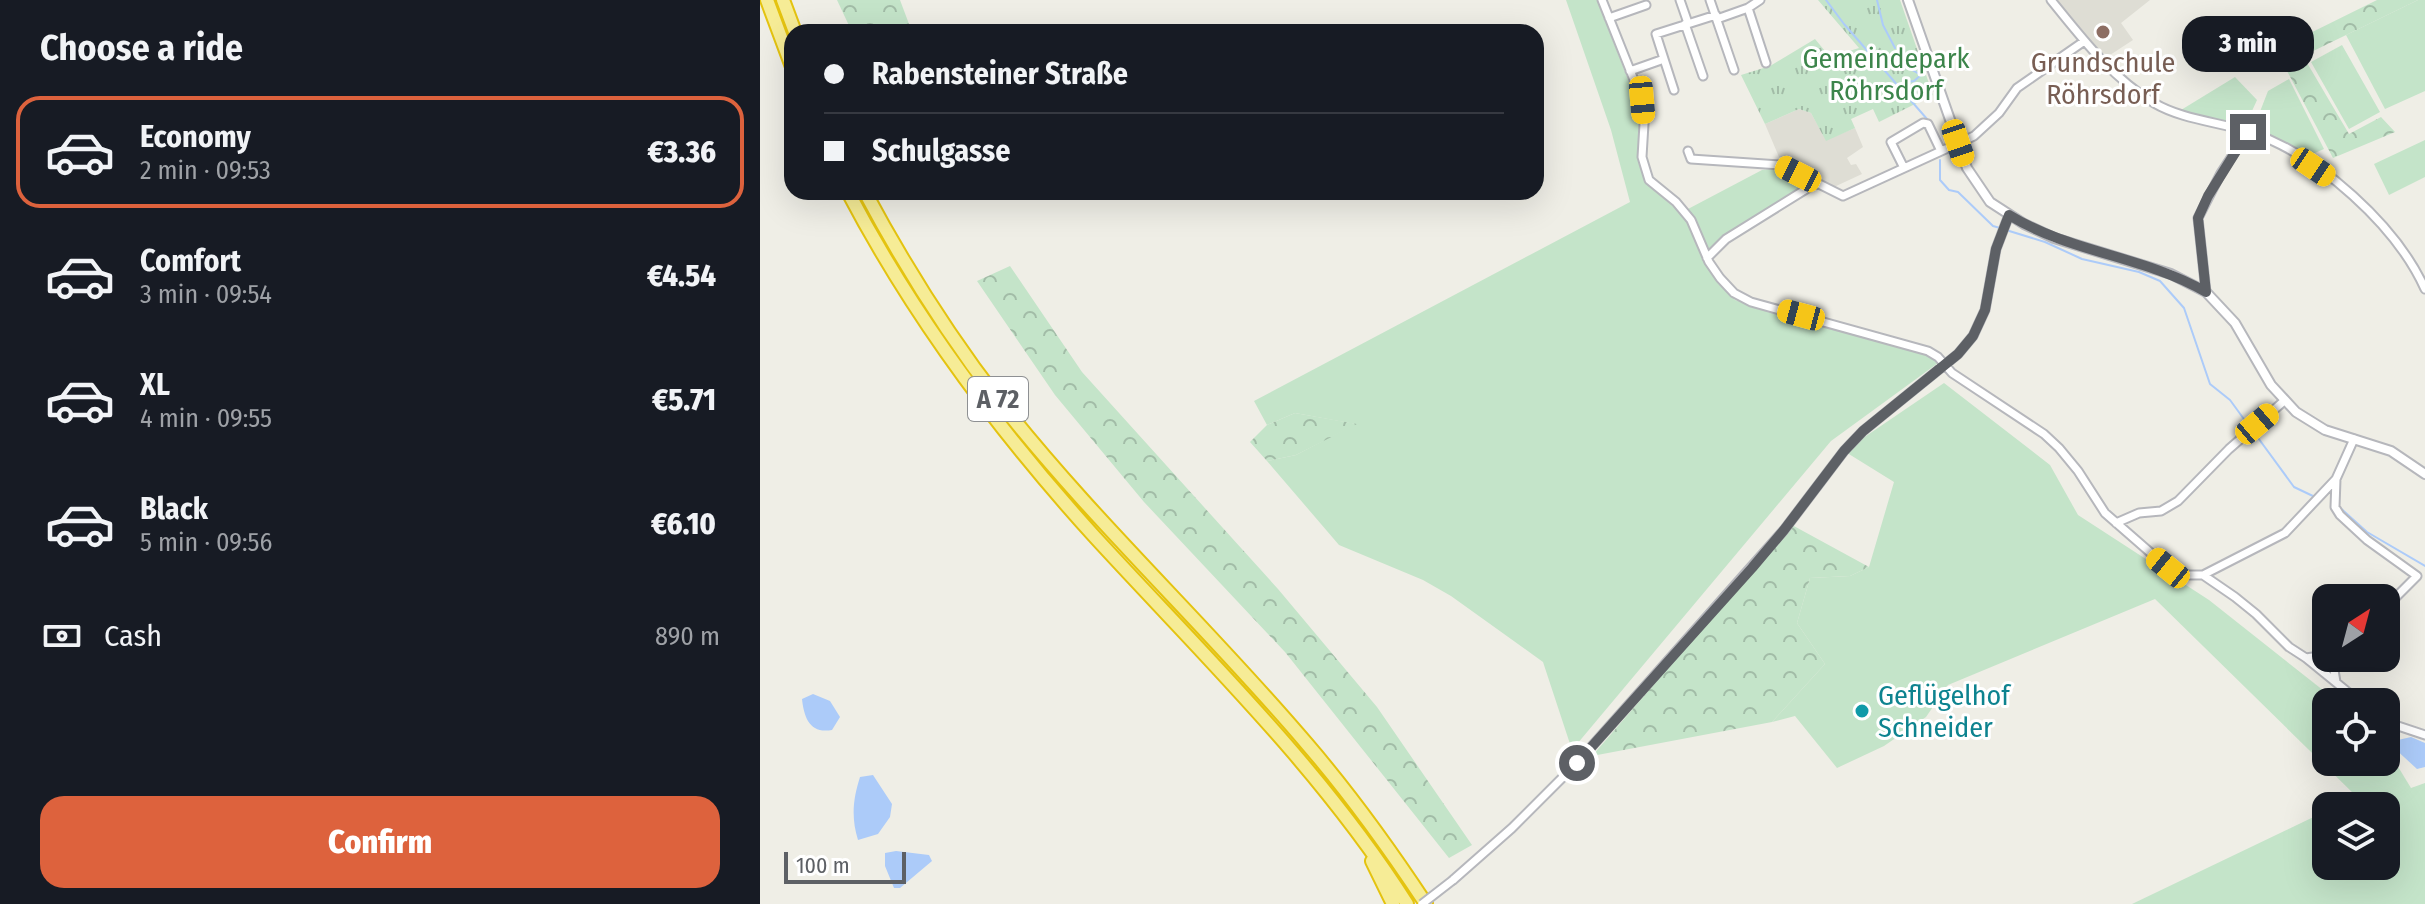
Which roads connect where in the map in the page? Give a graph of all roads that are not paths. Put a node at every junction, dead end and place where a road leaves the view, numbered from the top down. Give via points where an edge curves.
1 (767, 0) edge
2 (783, 0) edge
3 (1602, 0) edge
4 (1680, 0) edge
5 (1710, 0) edge
6 (1908, 0) edge
7 (2051, 0) edge
8 (1753, 3) edge
9 (1646, 5) dead end
10 (1716, 17) junction
11 (1609, 18) junction
12 (792, 24) edge
13 (1687, 24) junction
14 (2083, 42) junction
15 (784, 46) edge
16 (1664, 59) junction
17 (1766, 63) dead end
18 (1734, 70) dead end
19 (1630, 71) junction
20 (1703, 76) dead end
21 (1674, 90) dead end
22 (2248, 132) junction
23 (1958, 143) junction
24 (1688, 151) dead end
25 (1941, 151) junction
26 (1904, 168) junction
27 (1816, 183) junction
28 (853, 200) edge
29 (870, 200) edge
30 (2007, 219) junction
31 (1707, 258) junction
32 (2425, 289) edge
33 (2206, 292) junction
34 (1945, 365) junction
35 (2284, 401) junction
36 (2354, 439) junction
37 (2425, 474) edge
38 (2336, 479) junction
39 (2116, 523) junction
40 (2203, 575) junction
41 (2400, 593) edge
42 (2312, 657) edge
43 (2306, 658) junction
44 (2334, 672) edge
45 (2336, 682) junction
46 (2343, 688) edge
47 (2400, 727) edge
48 (2425, 735) edge
49 (1365, 843) junction
50 (1393, 904) edge
51 (1407, 904) edge
52 (1424, 904) edge

1 - 15 highway
2 - 12 highway
3 - 11 street
4 - 13 street
5 - 10 street
6 - 23 street
7 - 14 street
8 - 10 street
8 - 17 street
9 - 11 street
10 - 13 street
10 - 18 street
11 - 19 street
13 - 16 street via 1656,34
13 - 20 street
14 - 22 street via 2153,103
14 - 23 street via 2017,88 1999,113
16 - 19 street
16 - 21 street
19 - 31 street via 1642,100 1644,169 1691,220
22 - 32 street via 2295,155 2348,191 2396,239
22 - 33 street via 2198,218
23 - 25 street
23 - 30 street via 1978,188
24 - 27 street via 1691,159 1781,165
25 - 26 street
25 - 26 street via 1923,123 1891,142
26 - 27 street via 1843,196
27 - 31 street via 1726,239
28 - 49 highway, A 72 via 906,295 1005,434 1268,722
29 - 52 highway, A 72 via 918,285 1001,403 1307,744 1365,816
30 - 33 street via 2073,246 2171,274
30 - 34 street via 1980,324
31 - 34 street via 1742,299 1928,351
33 - 35 street via 2235,323
34 - 39 street via 2044,434
34 - 52 street, bridge via 1863,431 1765,553 1598,740 1512,828
35 - 36 street via 2313,424
35 - 39 street via 2178,501
36 - 37 street via 2391,451
36 - 38 street
38 - 40 street via 2285,533
38 - 41 street via 2340,515 2417,576
39 - 40 street via 2178,575
40 - 43 street
42 - 43 street
43 - 45 street
44 - 45 street
45 - 46 street
47 - 48 street
49 - 50 highway
49 - 51 highway, A 72

